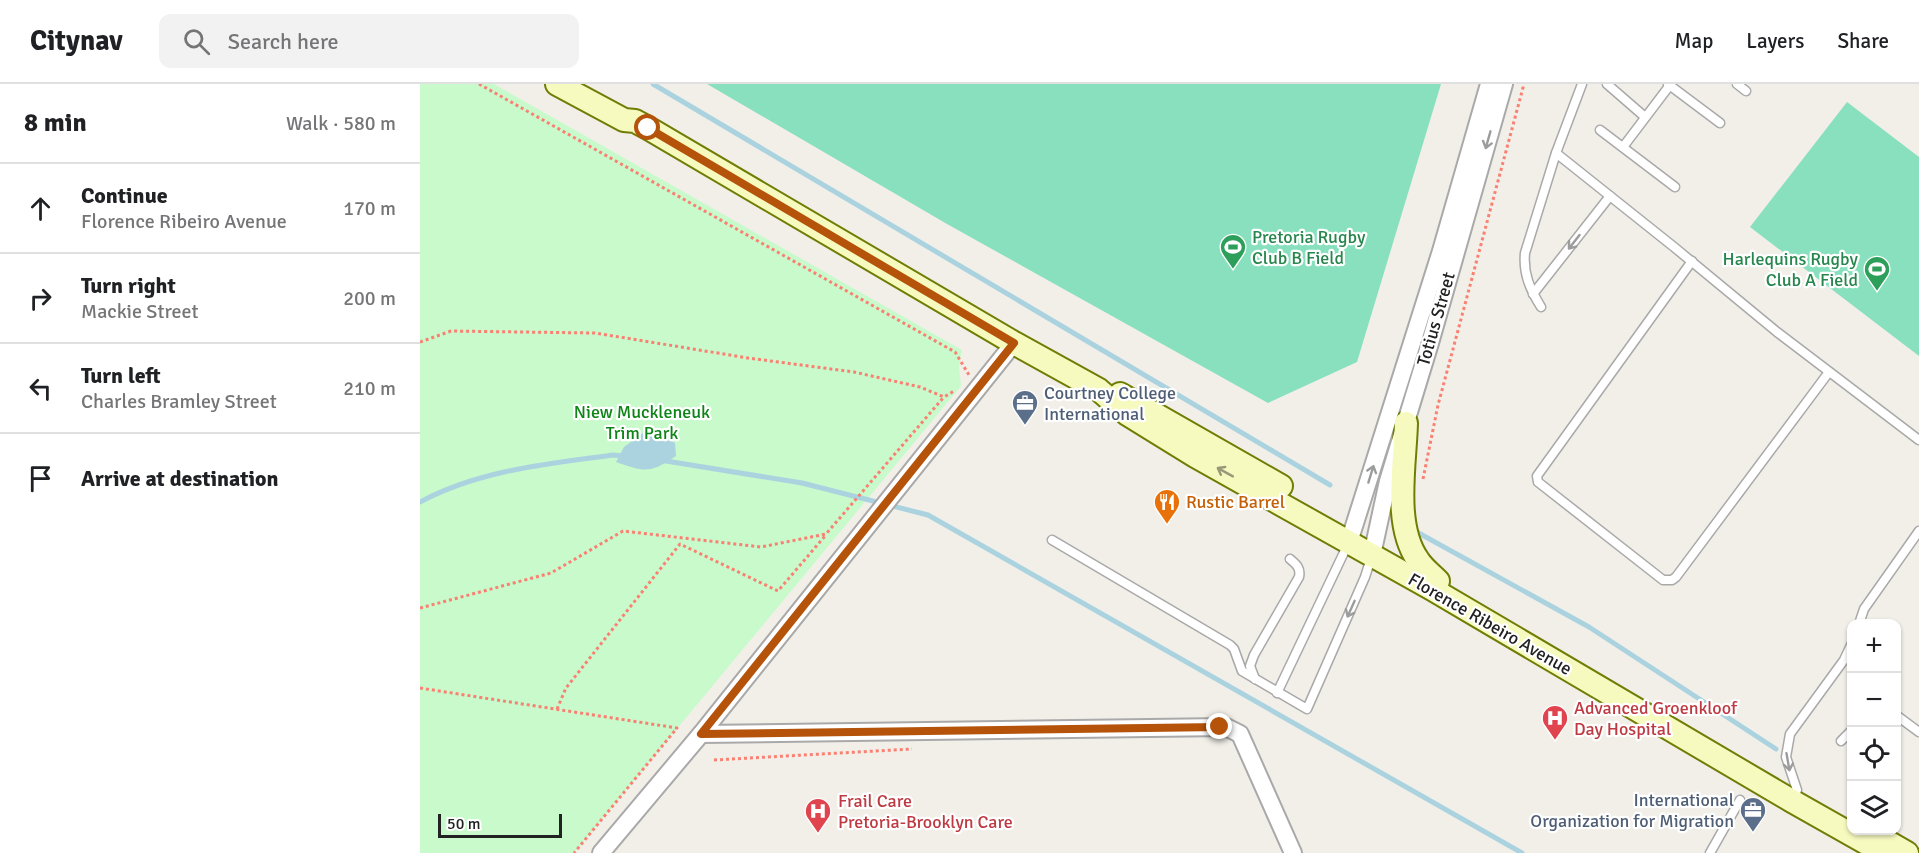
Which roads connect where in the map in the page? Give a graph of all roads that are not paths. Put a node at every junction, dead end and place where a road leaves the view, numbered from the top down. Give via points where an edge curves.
1 (557, 84) edge
2 (585, 84) edge
3 (1489, 84) edge
4 (1504, 84) edge
5 (1582, 84) edge
6 (1607, 84) edge
7 (1737, 84) edge
8 (1669, 85) edge
9 (1746, 91) dead end
10 (1645, 117) junction
11 (635, 121) junction
12 (1720, 123) dead end
13 (1600, 130) dead end
14 (1623, 147) junction
15 (1556, 153) junction
16 (1675, 187) dead end
17 (1610, 196) junction
18 (1692, 261) junction
19 (1533, 294) junction
20 (1541, 307) dead end
21 (1014, 343) junction
22 (1829, 372) junction
23 (1406, 423) junction
24 (1919, 440) edge
25 (1919, 531) edge
26 (1352, 536) junction
27 (1052, 540) dead end
28 (1374, 548) junction
29 (1290, 559) dead end
30 (1438, 580) junction
31 (1861, 619) edge
32 (1847, 653) edge
33 (1255, 680) junction
34 (1277, 693) junction
35 (1901, 719) edge
36 (1919, 732) edge
37 (701, 734) junction
38 (1847, 734) edge
39 (1841, 741) dead end
40 (1797, 790) junction
41 (1740, 800) dead end
42 (1847, 819) edge
43 (1875, 835) edge
44 (601, 853) edge
45 (1293, 853) edge
46 (1710, 853) edge
47 (1884, 853) edge
48 (1907, 853) edge

1 - 11 main road, Florence Ribeiro Avenue via 624,120
2 - 11 main road, Florence Ribeiro Avenue
26 -> 3 street, Totius Street via 1442,251
4 -> 23 street, Totius Street
5 - 15 lane
6 - 10 lane
7 - 9 lane
8 - 10 lane
8 - 12 lane
10 - 14 lane
11 - 21 main road, Florence Ribeiro Avenue
13 - 14 lane
14 - 16 lane
15 - 17 lane
15 - 19 lane via 1525,253 1523,268
17 - 18 lane
17 -> 19 lane
18 - 22 lane
18 - 22 lane via 1537,476 1538,482 1664,580 1672,580
19 - 20 lane
21 - 26 main road, Florence Ribeiro Avenue via 1099,390 1119,393 1137,402
21 - 37 street
22 - 24 lane
23 - 28 street, Totius Street via 1388,481
23 - 30 main road via 1401,485 1403,518 1414,554
25 - 31 lane
26 - 28 main road, Florence Ribeiro Avenue
26 - 34 lane
27 - 33 lane via 1230,645 1242,671
28 - 30 main road, Florence Ribeiro Avenue
28 -> 34 lane via 1307,709
28 - 47 main road, Florence Ribeiro Avenue
29 - 33 lane via 1300,572 1299,577 1254,655 1250,666
30 - 40 main road, Florence Ribeiro Avenue
32 -> 40 lane via 1790,734 1786,757
33 - 34 lane
35 - 36 lane
37 - 44 street
37 - 45 street via 1232,729 1240,734
38 - 39 lane
40 - 42 main road, Florence Ribeiro Avenue
41 - 46 lane
43 - 48 main road

